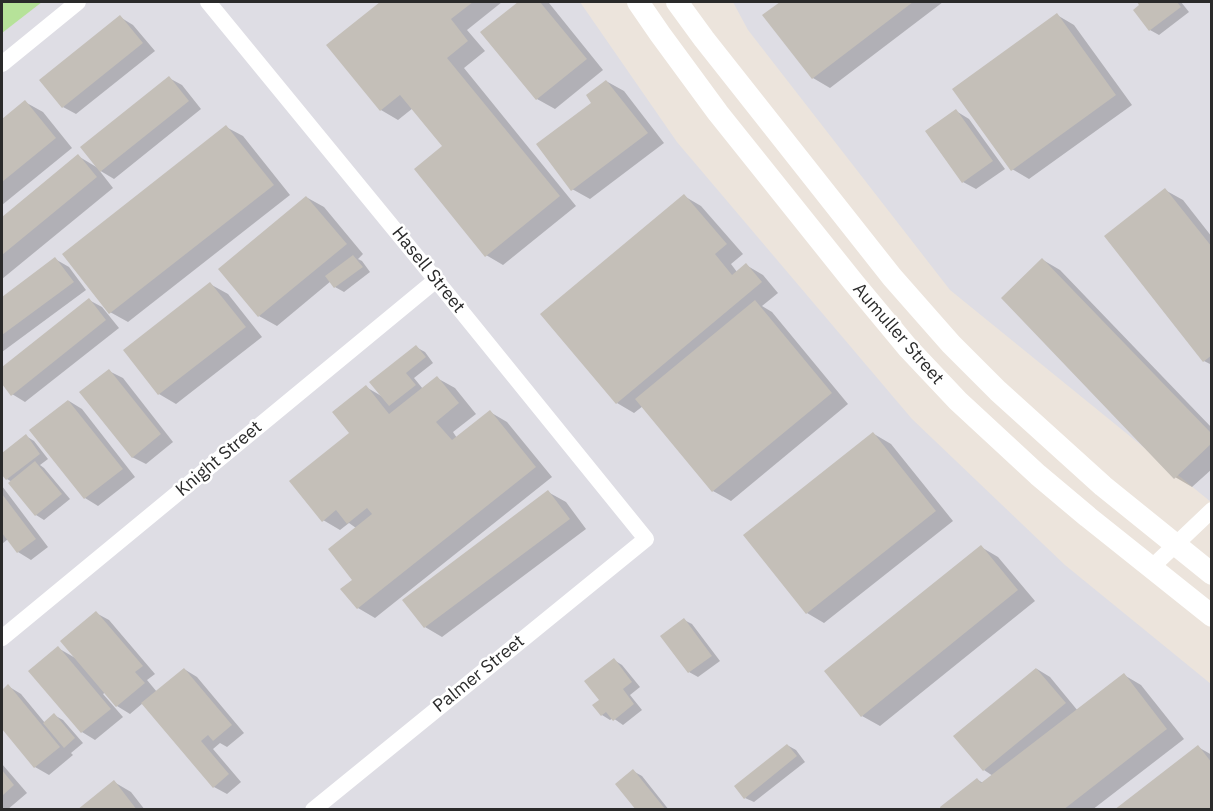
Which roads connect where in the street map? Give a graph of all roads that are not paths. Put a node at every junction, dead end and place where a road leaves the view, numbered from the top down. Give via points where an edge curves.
1 (78, 2) edge
2 (208, 2) edge
3 (638, 2) edge
4 (677, 2) edge
5 (2, 64) edge
6 (436, 280) junction
7 (1212, 510) edge
8 (646, 539) joint
9 (1175, 544) junction
10 (1151, 568) junction
11 (1212, 574) edge
12 (1212, 616) edge
13 (2, 638) edge
14 (313, 810) edge

1 - 5 street
2 - 6 street, Hasell Street
3 - 10 main road, Aumuller Street via 718,113 908,348 1038,475
4 - 9 main road, Aumuller Street via 892,277 951,344 1103,486
6 - 8 street, Hasell Street
6 - 13 street, Knight Street
7 - 9 street
8 - 14 street, Palmer Street
9 - 10 street
9 - 11 main road, Aumuller Street
10 - 12 main road, Aumuller Street

